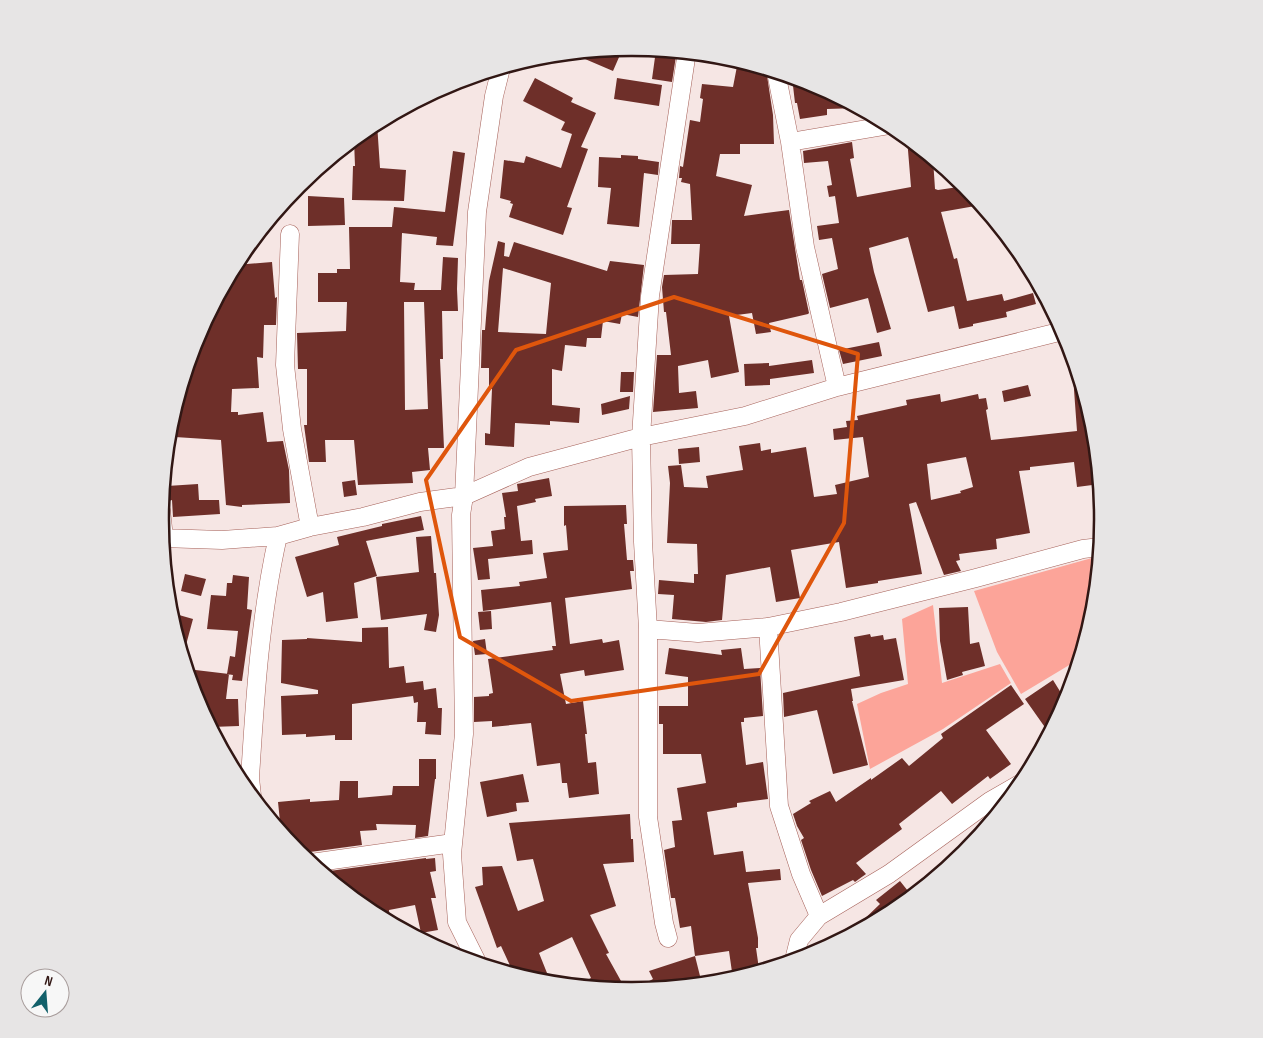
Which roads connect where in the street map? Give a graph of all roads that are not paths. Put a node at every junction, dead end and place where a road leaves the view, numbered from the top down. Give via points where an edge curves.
1 (686, 59) edge
2 (499, 76) edge
3 (778, 80) edge
4 (878, 127) edge
5 (790, 142) junction
6 (290, 234) dead end
7 (1055, 334) edge
8 (837, 387) junction
9 (641, 437) junction
10 (464, 496) junction
11 (310, 527) junction
12 (278, 536) junction
13 (170, 538) edge
14 (1093, 547) edge
15 (768, 627) junction
16 (648, 629) junction
17 (244, 771) edge
18 (1005, 792) edge
19 (453, 842) junction
20 (320, 862) edge
21 (819, 916) junction
22 (668, 938) dead end
23 (796, 951) edge
24 (473, 953) edge

1 - 9 street via 650,296
2 - 10 street via 477,212
3 - 5 street
4 - 5 street
5 - 8 street via 805,247
6 - 11 street via 285,365 292,428
7 - 8 street
8 - 9 street via 745,416
9 - 10 street via 530,467
9 - 16 street
10 - 11 street via 420,502 363,518
10 - 19 street via 461,514 464,734
11 - 12 street
12 - 13 street via 222,540
12 - 17 street via 269,576
14 - 15 street via 841,612
15 - 16 street via 698,633
15 - 21 street via 779,806 800,874
16 - 22 street via 648,817
18 - 21 street via 889,874
19 - 20 street
19 - 24 street via 457,922
21 - 23 street via 799,940

